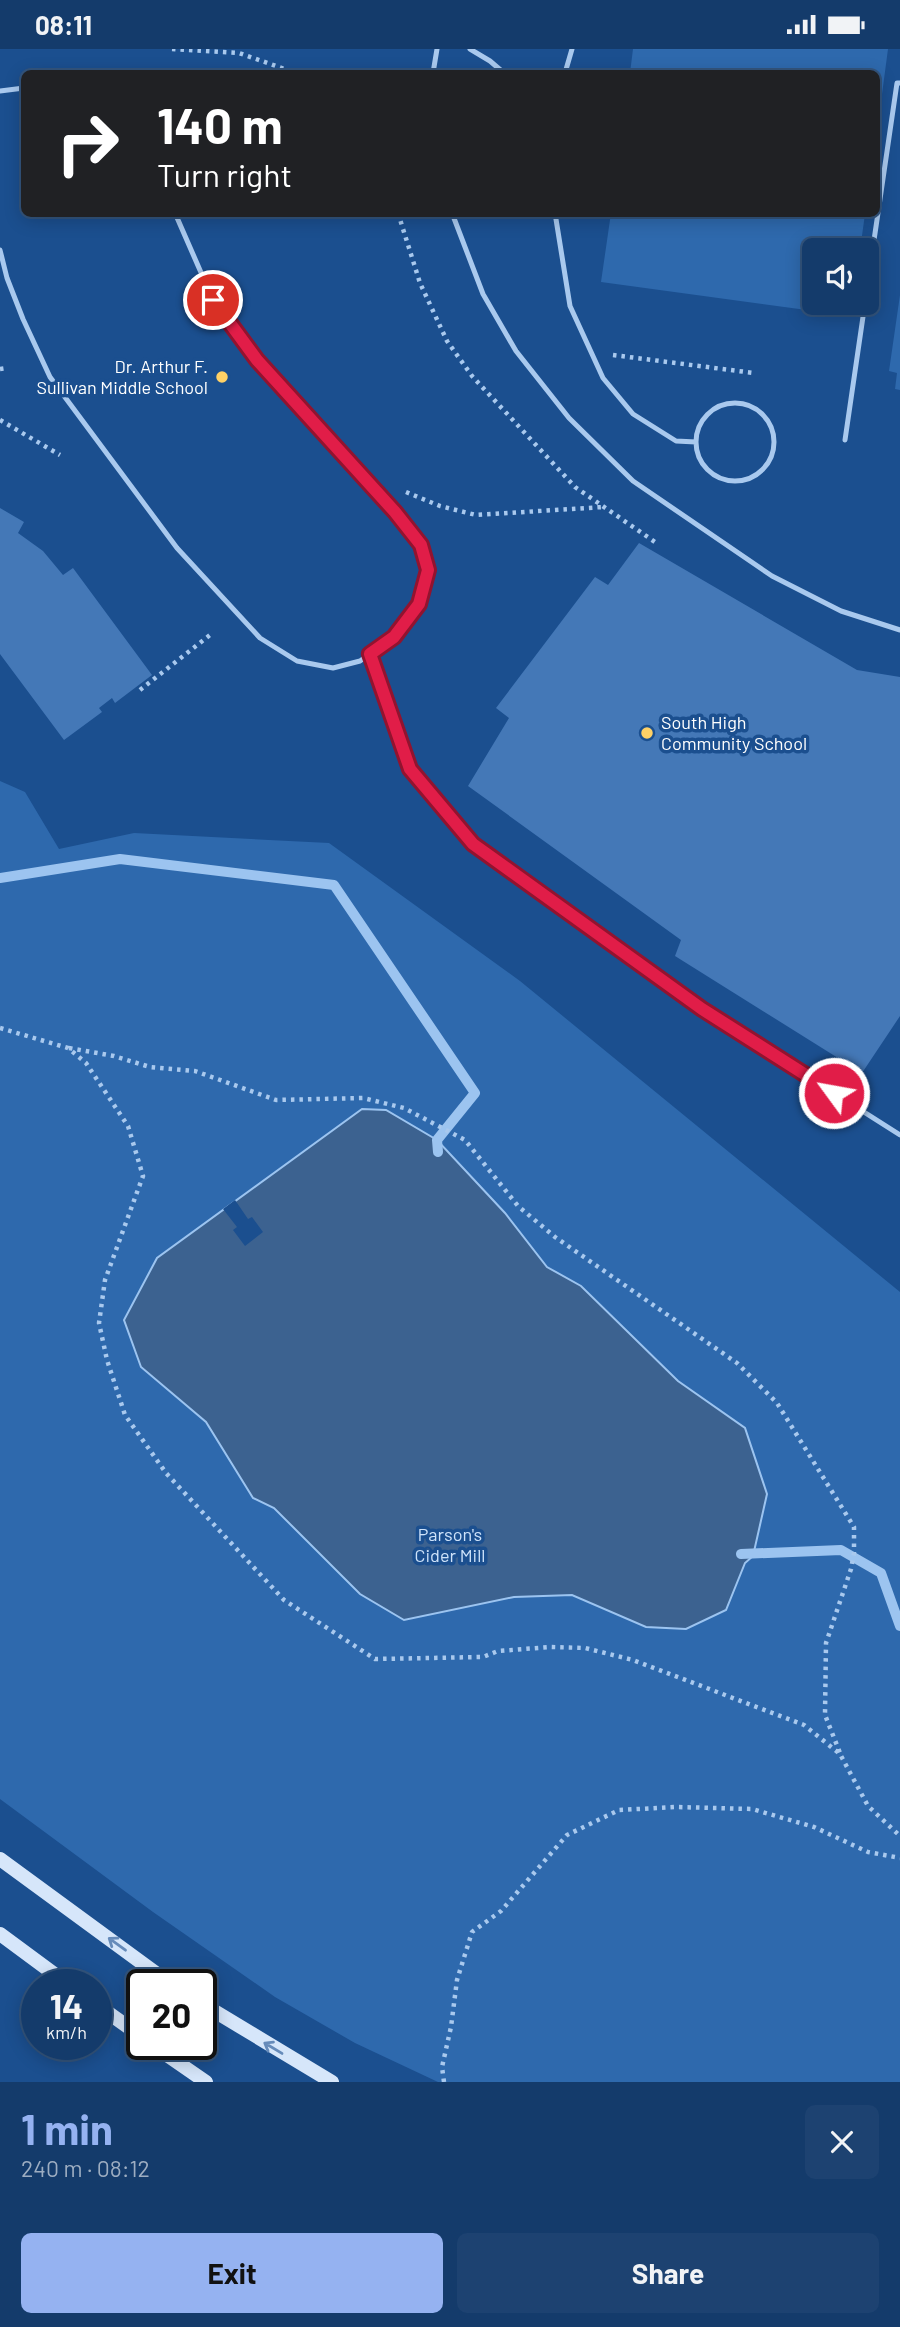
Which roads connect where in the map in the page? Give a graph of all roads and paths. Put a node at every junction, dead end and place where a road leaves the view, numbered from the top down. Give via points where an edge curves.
1 (172, 49) edge
2 (438, 49) edge
3 (470, 49) edge
4 (572, 49) edge
5 (287, 70) edge
6 (434, 70) edge
7 (500, 70) edge
8 (566, 70) edge
9 (900, 83) edge
10 (21, 88) edge
11 (0, 91) edge
12 (880, 199) edge
13 (177, 217) edge
14 (399, 217) edge
15 (454, 217) edge
16 (556, 217) edge
17 (877, 217) edge
18 (874, 238) edge
19 (0, 250) edge
20 (863, 315) edge
21 (612, 355) dead end
22 (7, 368) dead end
23 (0, 369) edge
24 (754, 373) dead end
25 (0, 420) edge
26 (845, 440) dead end
27 (696, 442) junction
28 (61, 455) dead end
29 (406, 492) dead end
30 (604, 507) junction
31 (655, 542) dead end
32 (900, 630) edge
33 (210, 635) dead end
34 (370, 654) junction
35 (140, 690) dead end
36 (0, 1028) edge
37 (68, 1048) junction
38 (900, 1135) edge
39 (840, 1754) junction
40 (900, 1836) edge
41 (900, 1858) edge
42 (0, 1859) edge
43 (0, 1934) edge
44 (47, 1969) edge
45 (150, 1969) edge
46 (217, 2013) edge
47 (174, 2060) edge
48 (206, 2082) edge
49 (332, 2082) edge
50 (444, 2082) edge

1 - 5 path via 239,53
2 - 6 lane
3 - 7 lane
4 - 8 lane
9 - 12 lane
10 - 11 lane
13 - 34 lane via 213,300 257,360 421,545 428,570 419,604 394,637
14 - 30 path via 420,282 447,341 505,414 575,487
15 - 32 lane via 483,294 516,351 569,418 633,481 772,576 841,611
16 - 27 lane via 570,306 603,378 634,414 676,441
17 - 18 lane
19 - 34 lane via 23,319 50,377 177,548 260,638 297,661 333,668
20 - 26 lane
21 - 24 path
22 - 23 path
25 - 28 path
27 - 27 lane via 707,470 730,481 743,480 765,467 775,443 766,418 745,404 732,403 708,412 700,422
29 - 30 path via 476,515
30 - 31 path
33 - 35 path
34 - 38 lane via 410,769 473,844 702,1009
36 - 37 path
37 - 39 path via 195,1071 276,1100 363,1098 404,1108 465,1140 517,1206 737,1363 777,1403 853,1527 851,1569 826,1643 825,1714
37 - 39 path via 86,1063 128,1126 143,1176 105,1280 99,1323 125,1415 166,1473 284,1600 375,1659 482,1657 498,1651 551,1647 584,1648 633,1660 804,1725
39 - 40 path via 868,1806
41 - 50 path via 868,1852 814,1827 752,1809 619,1810 567,1835 501,1911 472,1932 457,1980 442,2067
45 -> 42 main road
43 - 44 main road
49 -> 46 main road
47 - 48 main road

